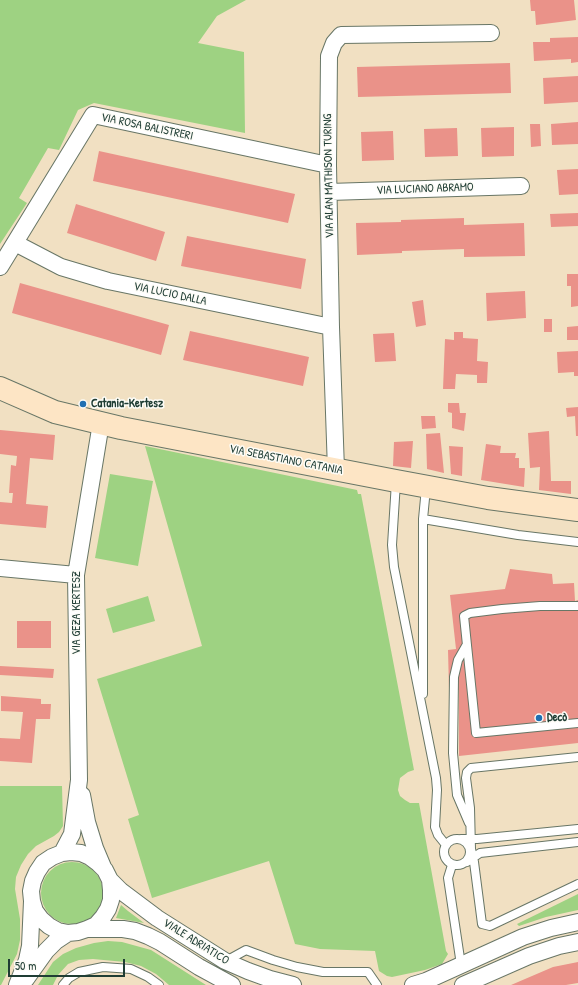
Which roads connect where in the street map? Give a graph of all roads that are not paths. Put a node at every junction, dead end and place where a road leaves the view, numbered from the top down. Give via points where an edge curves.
1 (491, 34) dead end
2 (328, 165) junction
3 (522, 186) dead end
4 (329, 192) junction
5 (14, 243) junction
6 (0, 268) edge
7 (331, 327) junction
8 (0, 388) edge
9 (101, 423) junction
10 (336, 470) junction
11 (396, 481) junction
12 (426, 486) junction
13 (578, 510) edge
14 (423, 519) junction
15 (578, 542) edge
16 (0, 568) edge
17 (76, 575) junction
18 (578, 606) edge
19 (466, 646) junction
20 (423, 713) junction
21 (578, 723) edge
22 (578, 757) edge
23 (79, 780) junction
24 (471, 827) junction
25 (578, 829) edge
26 (461, 839) junction
27 (471, 839) junction
28 (578, 842) edge
29 (446, 845) junction
30 (62, 853) junction
31 (470, 856) junction
32 (452, 864) junction
33 (107, 875) junction
34 (578, 884) edge
35 (32, 902) junction
36 (578, 922) edge
37 (88, 929) junction
38 (68, 933) junction
39 (578, 942) edge
40 (225, 961) junction
41 (461, 965) junction
42 (18, 985) edge
43 (21, 985) edge
44 (62, 985) edge
45 (158, 985) edge
46 (232, 985) edge
47 (293, 985) edge
48 (377, 985) edge
49 (413, 985) edge
50 (463, 985) edge

1 - 2 street, VIA ALAN MATHISON TURING via 341,35 334,43 329,56
2 - 4 street, VIA ALAN MATHISON TURING
2 - 5 street, VIA ROSA BALISTRERI via 93,115
3 - 4 street, VIA LUCIANO ABRAMO
4 - 7 street, VIA ALAN MATHISON TURING
5 - 6 street, VIA ROSA BALISTRERI
5 - 7 street, VIA LUCIO DALLA via 61,267 108,281
7 - 10 street, VIA ALAN MATHISON TURING
8 - 9 main road, VIA SEBASTIANO CATANIA via 55,412
9 - 10 main road, VIA SEBASTIANO CATANIA
9 - 17 street, VIA GEZA KERTESZ
10 - 11 main road, VIA SEBASTIANO CATANIA
11 - 12 main road, VIA SEBASTIANO CATANIA
11 - 20 lane via 392,545 394,567
12 - 13 main road, VIA SEBASTIANO CATANIA
12 - 14 lane
14 - 15 lane
14 - 20 lane
16 - 17 street
17 - 23 street, VIA GEZA KERTESZ
18 - 19 lane via 540,606 470,612 464,616
19 - 21 lane via 476,733
19 - 24 lane via 458,660 454,677 453,753 457,795
20 - 29 lane via 436,778 435,827
22 - 24 lane via 471,768 466,778
23 - 30 street via 72,834
23 - 33 street via 87,822
24 - 27 lane
25 - 27 lane
26 - 27 lane
26 - 29 lane via 451,840
26 - 31 lane via 467,843
27 - 31 lane
28 - 31 lane
29 - 32 lane via 445,858
30 - 33 street via 81,853 90,857 98,862
30 - 35 street via 43,863 37,872 31,891
31 - 32 lane via 458,866
31 - 34 lane via 482,924 490,926
32 - 41 lane via 448,878
33 - 37 street via 111,890 108,909 96,924
33 - 40 street, VIALE ADRIATICO via 121,892
35 - 38 street via 35,911 49,926
35 - 42 street via 30,946
36 - 41 street via 523,937
37 - 38 street
37 - 46 street, VIALE ADRIATICO via 135,931 148,936
38 - 43 street via 46,951
39 - 50 street via 529,956
40 - 47 street, VIALE ADRIATICO
40 - 48 lane via 246,950 297,967 322,972 368,972
41 - 49 street
44 - 45 lane via 79,972 103,967 131,969

